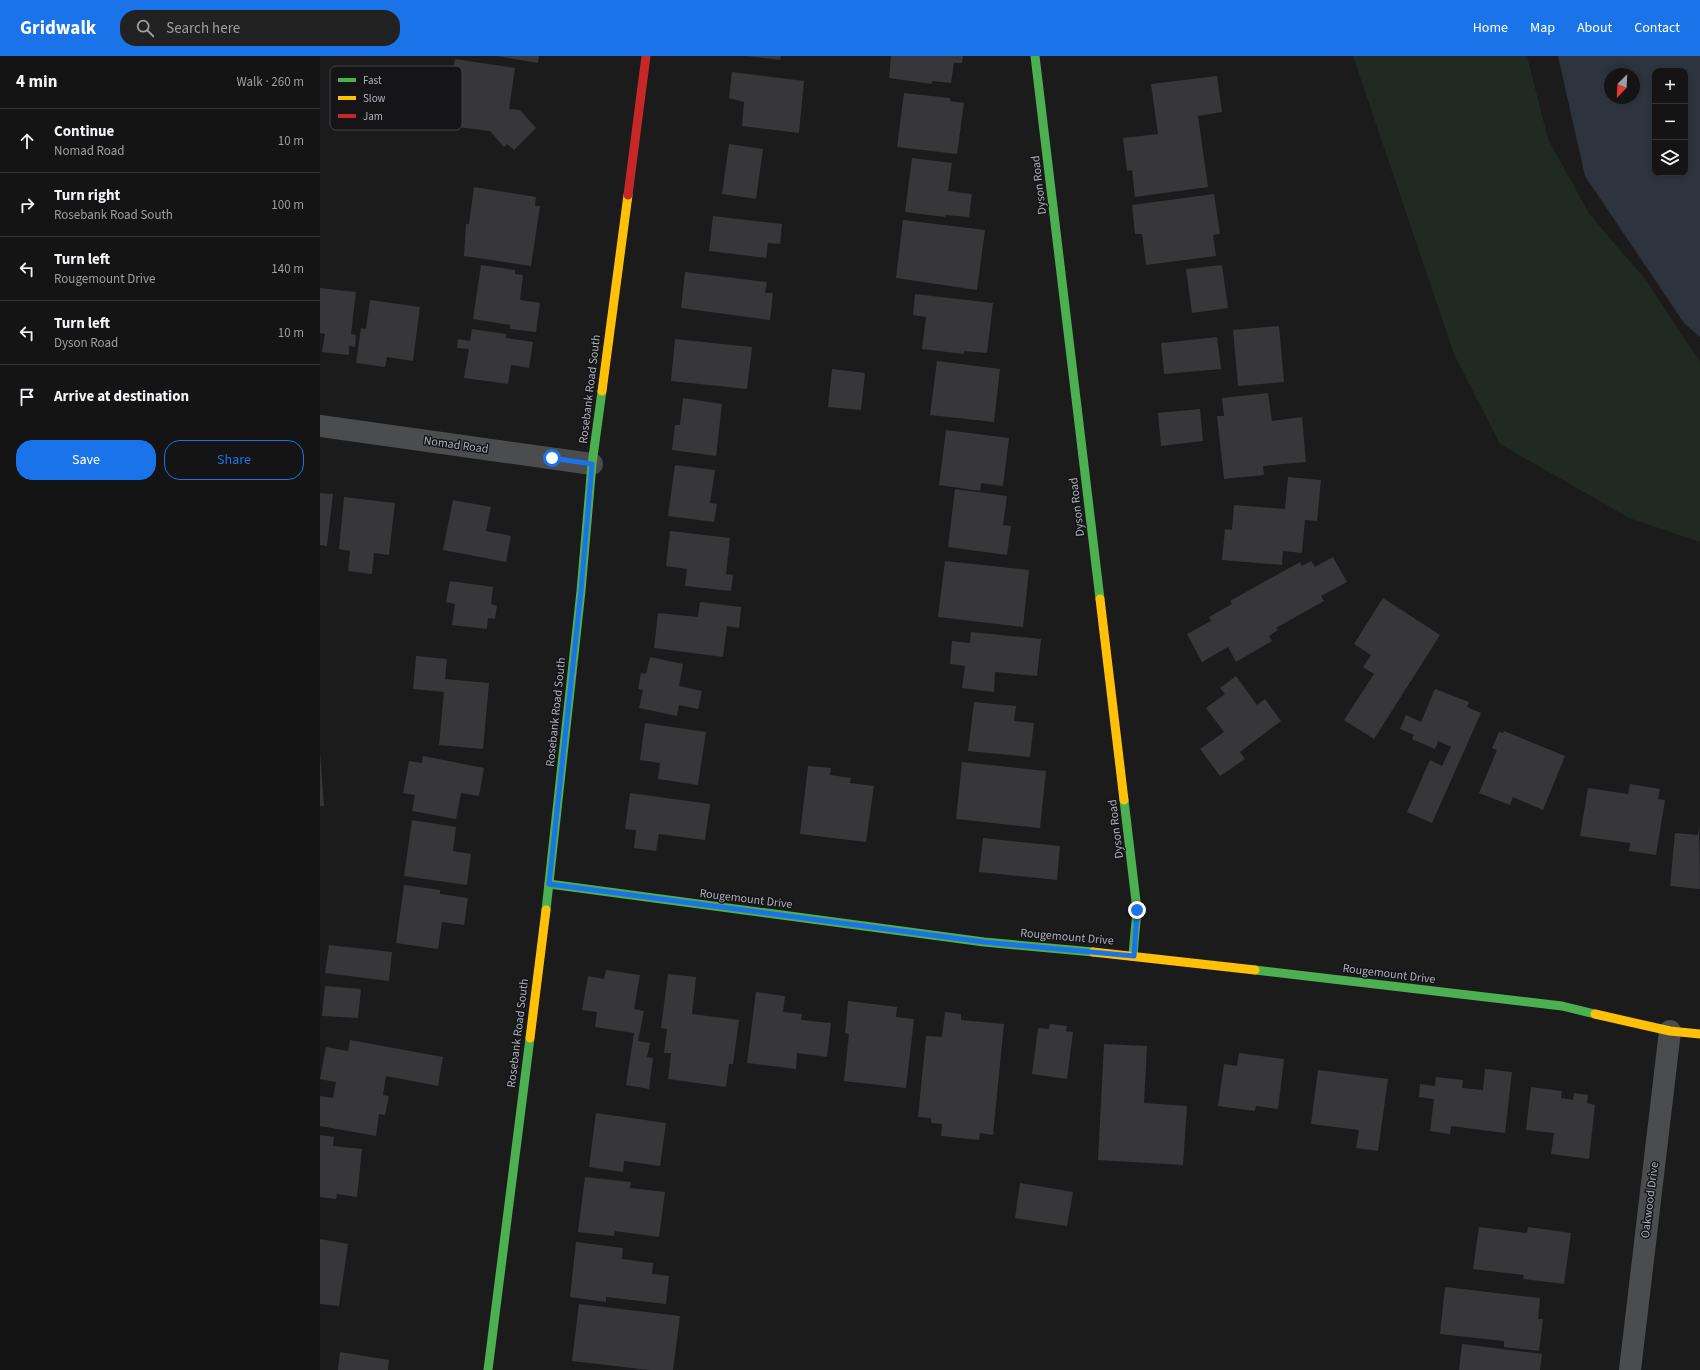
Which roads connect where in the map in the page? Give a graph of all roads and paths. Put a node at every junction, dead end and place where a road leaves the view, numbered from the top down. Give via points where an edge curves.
1 (646, 56) edge
2 (1035, 56) edge
3 (320, 426) edge
4 (592, 464) junction
5 (549, 884) junction
6 (1134, 956) junction
7 (1670, 1031) junction
8 (1700, 1034) edge
9 (488, 1370) edge
10 (1630, 1370) edge

1 - 4 street, Rosebank Road South
2 - 6 street, Dyson Road via 1137,910
3 - 4 street, Nomad Road
4 - 5 street, Rosebank Road South
5 - 6 street, Rougemount Drive via 984,942
5 - 9 street, Rosebank Road South
6 - 7 street, Rougemount Drive via 1562,1006
7 - 8 street, Rougemount Drive
7 - 10 street, Oakwood Drive

